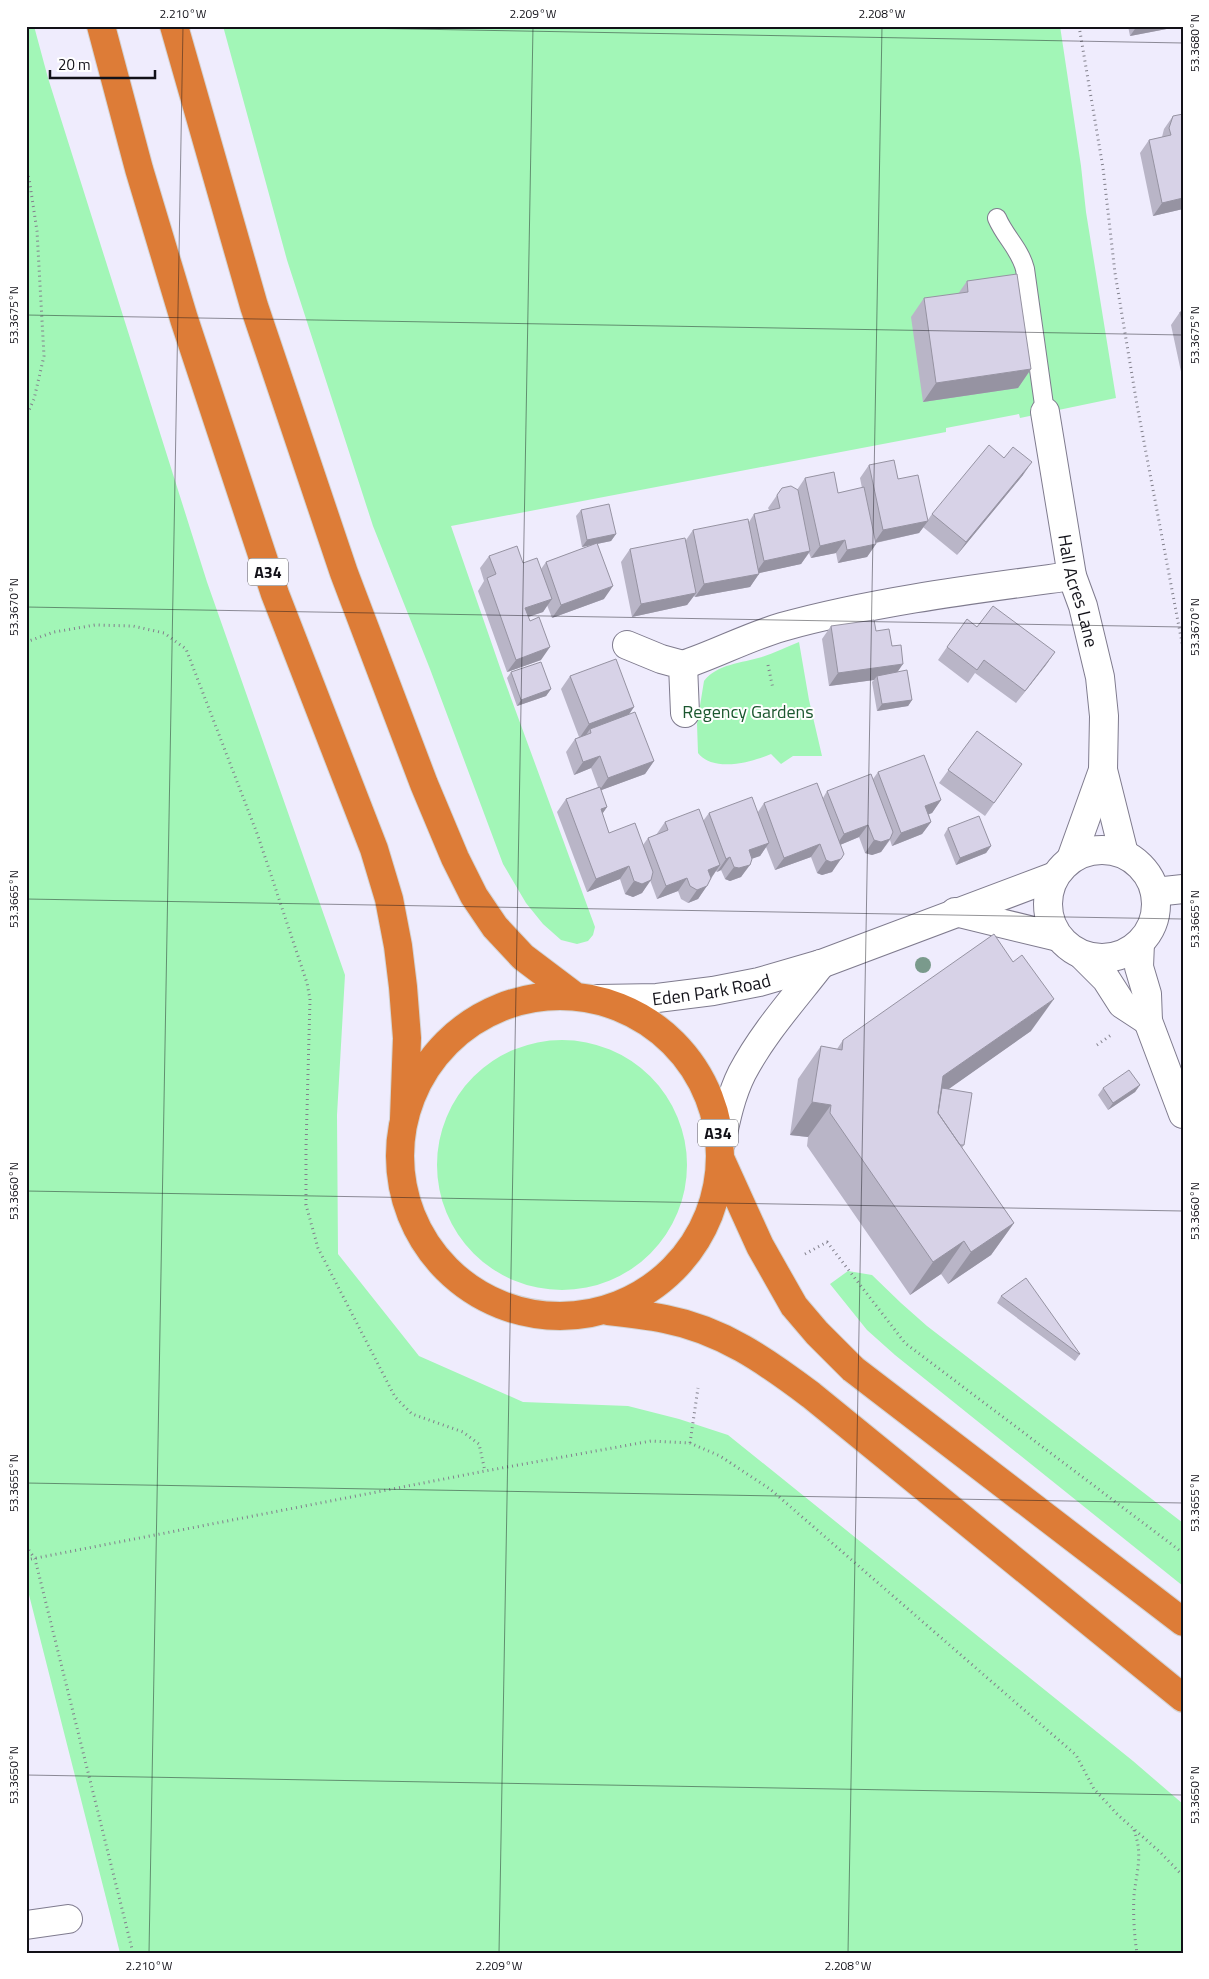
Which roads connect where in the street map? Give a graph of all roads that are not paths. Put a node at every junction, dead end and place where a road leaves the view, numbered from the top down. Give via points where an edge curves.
1 (102, 26) edge
2 (174, 26) edge
3 (997, 218) dead end
4 (1045, 412) joint
5 (1072, 576) junction
6 (627, 645) dead end
7 (682, 665) junction
8 (685, 713) dead end
9 (1103, 770) junction
10 (1124, 854) junction
11 (1063, 868) junction
12 (1183, 890) edge
13 (1155, 892) junction
14 (955, 912) junction
15 (1058, 937) junction
16 (1140, 943) junction
17 (1082, 955) junction
18 (821, 964) junction
19 (587, 998) junction
20 (1148, 1021) junction
21 (1183, 1114) edge
22 (404, 1119) junction
23 (721, 1152) junction
24 (606, 1310) junction
25 (1183, 1622) edge
26 (1183, 1698) edge
27 (68, 1919) dead end
28 (26, 1925) edge

1 - 22 highway, A34 via 139,169 184,319 275,594 374,849 389,899 403,987 406,1038
2 - 19 highway, A34 via 254,306 344,572 455,858 474,896 496,928 523,957
3 - 4 lane via 1016,246 1025,269
4 - 5 street, Hall Acres Lane
5 - 7 street via 937,596 807,621 753,636
5 - 9 street, Hall Acres Lane via 1083,606 1100,677 1104,716
6 - 7 street
7 - 8 street
9 - 10 street, Hall Acres Lane
9 - 11 street, Hall Acres Lane
10 - 11 street via 1111,850 1083,853
10 - 13 street via 1149,876
11 - 14 street, Eden Park Road
11 - 15 street via 1049,890 1047,906 1050,922
12 - 13 street
13 - 16 street via 1153,924
14 - 15 street
14 - 18 street, Eden Park Road
15 - 17 street
16 - 17 street via 1113,958
16 - 20 street via 1139,967 1147,994
17 - 20 street via 1106,979 1122,1004
18 - 19 street, Eden Park Road via 713,992 657,998
18 - 23 street, Eden Park Road via 772,1027 742,1073 727,1112
19 - 22 highway, A34 via 549,996 526,999 505,1005 461,1030 435,1056 418,1081
19 - 23 highway, A34 via 638,1016 662,1032 682,1052 700,1076 710,1098
20 - 21 street
22 - 24 highway, A34 via 399,1146 401,1180 412,1218 430,1251 452,1276 480,1295 514,1310 546,1316 574,1316
23 - 24 highway, A34 via 719,1179 710,1216 694,1245 658,1284 638,1298
23 - 25 highway, A34 via 741,1208 760,1246 794,1306 817,1333 853,1369
24 - 26 highway, A34 via 666,1319 706,1331 766,1361
27 - 28 street

